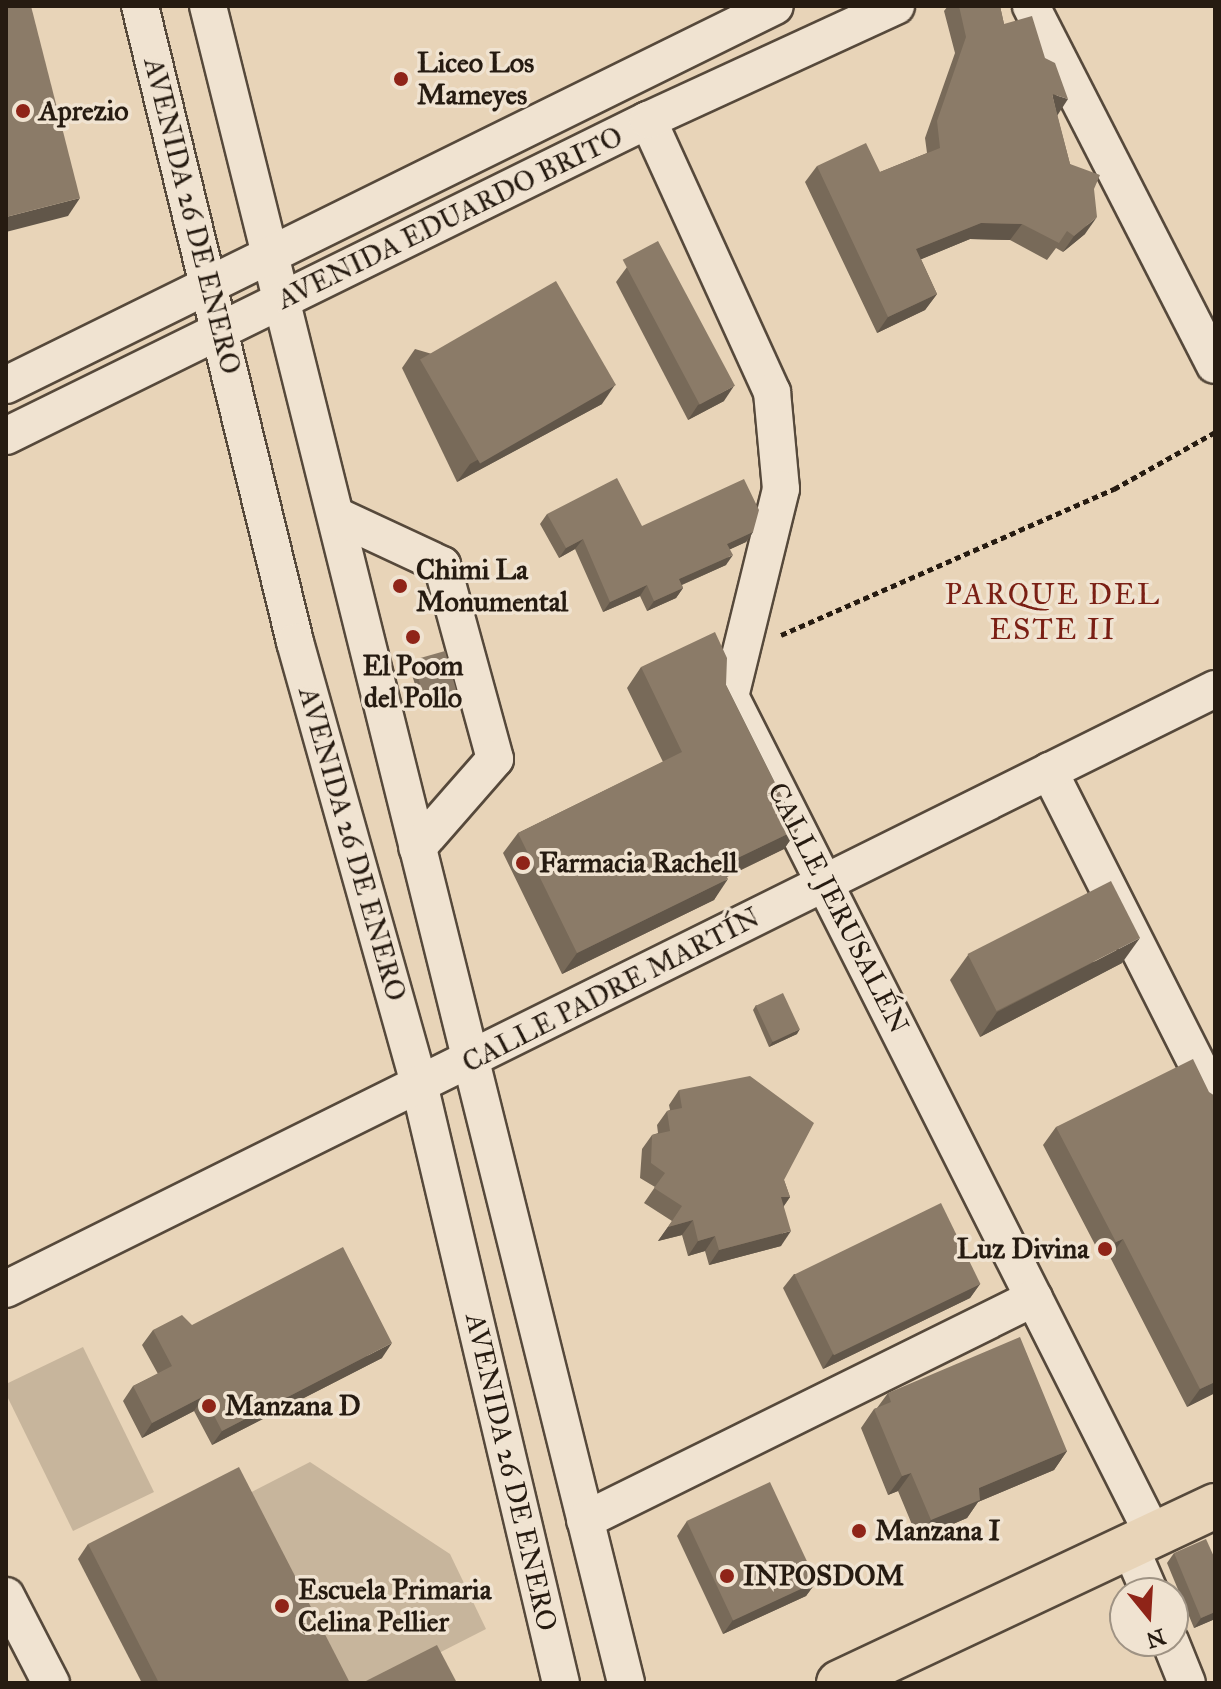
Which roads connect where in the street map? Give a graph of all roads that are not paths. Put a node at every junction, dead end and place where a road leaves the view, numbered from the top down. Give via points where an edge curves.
1 (140, 6) edge
2 (208, 6) edge
3 (775, 6) edge
4 (896, 6) edge
5 (1031, 6) edge
6 (648, 120) junction
7 (271, 253) junction
8 (211, 282) junction
9 (284, 300) junction
10 (221, 332) junction
11 (1215, 365) edge
12 (6, 385) edge
13 (6, 436) edge
14 (337, 516) junction
15 (1215, 689) edge
16 (1049, 771) junction
17 (417, 848) junction
18 (826, 882) junction
19 (469, 1059) junction
20 (420, 1088) junction
21 (1215, 1100) edge
22 (6, 1289) edge
23 (1034, 1298) junction
24 (1215, 1506) edge
25 (585, 1520) junction
26 (1142, 1542) junction
27 (1147, 1577) edge
28 (8, 1607) edge
29 (1176, 1657) edge
30 (51, 1683) edge
31 (561, 1683) edge
32 (626, 1683) edge
33 (839, 1683) edge
34 (1187, 1683) edge

1 - 8 street, AVENIDA 26 DE ENERO
2 - 7 street, AVENIDA 26 DE ENERO
3 - 7 street, AVENIDA EDUARDO BRITO
4 - 6 street, AVENIDA EDUARDO BRITO
5 - 11 street
6 - 9 street, AVENIDA EDUARDO BRITO
6 - 18 street, CALLE JERUSALÉN via 772,392 781,489 730,696
7 - 8 street, AVENIDA EDUARDO BRITO
7 - 9 street, AVENIDA 26 DE ENERO
8 - 10 street, AVENIDA 26 DE ENERO
8 - 12 street, AVENIDA EDUARDO BRITO
9 - 10 street, AVENIDA EDUARDO BRITO
9 - 14 street, AVENIDA 26 DE ENERO
10 - 13 street, AVENIDA EDUARDO BRITO
10 - 20 street, AVENIDA 26 DE ENERO via 295,642
14 - 17 street, AVENIDA 26 DE ENERO
14 - 17 street via 442,565 495,759
15 - 16 street, CALLE PADRE MARTÍN
16 - 18 street, CALLE PADRE MARTÍN
16 - 21 street
17 - 19 street, AVENIDA 26 DE ENERO
18 - 19 street, CALLE PADRE MARTÍN
18 - 23 street, CALLE JERUSALÉN
19 - 20 street, CALLE PADRE MARTÍN
19 - 25 street, AVENIDA 26 DE ENERO
20 - 22 street, CALLE PADRE MARTÍN
20 - 31 street, AVENIDA 26 DE ENERO
23 - 25 street
23 - 26 street, CALLE JERUSALÉN
24 - 26 main road
25 - 32 street, AVENIDA 26 DE ENERO
26 - 27 street, CALLE JERUSALÉN
26 - 33 main road
28 - 30 street
29 - 34 street

